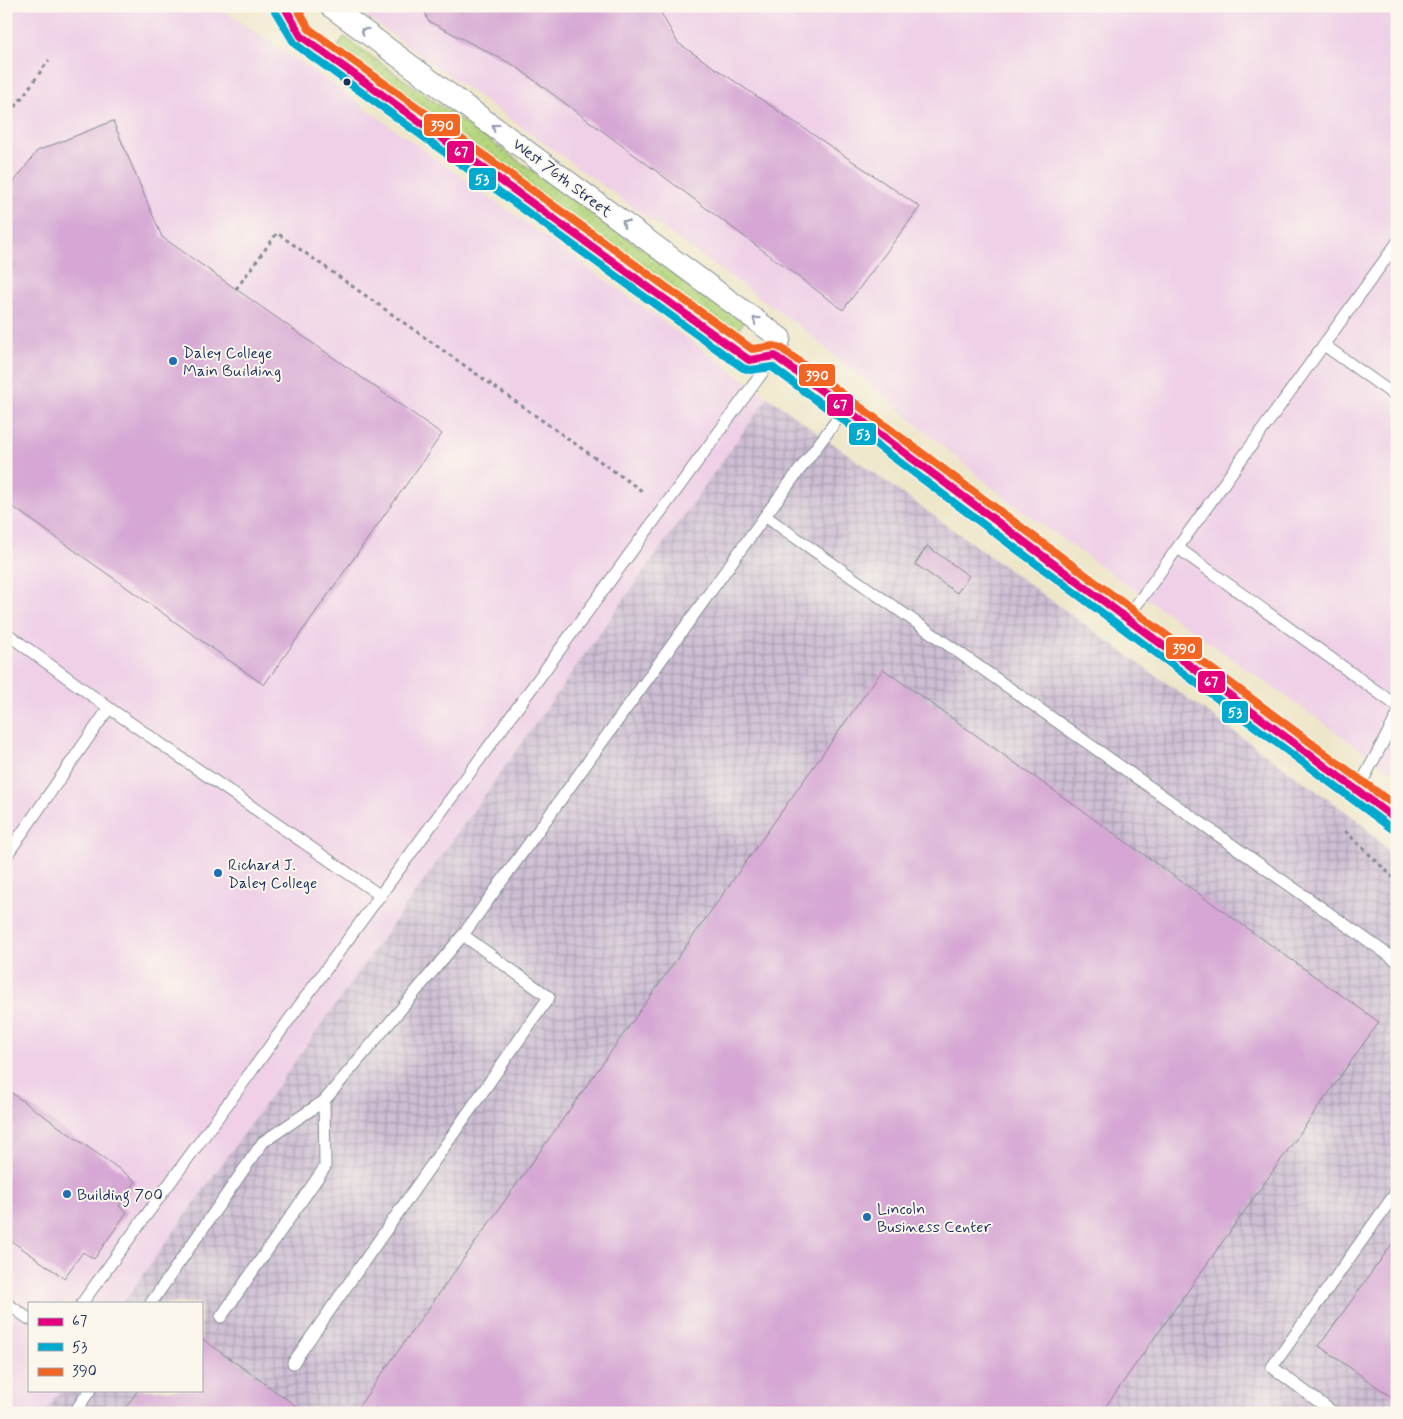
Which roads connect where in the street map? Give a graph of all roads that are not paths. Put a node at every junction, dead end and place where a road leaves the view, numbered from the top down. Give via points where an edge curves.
1 (284, 6) edge
2 (330, 6) edge
3 (1397, 243) edge
4 (1324, 345) junction
5 (774, 356) junction
6 (1397, 397) edge
7 (845, 409) junction
8 (765, 516) junction
9 (1178, 548) junction
10 (1127, 618) junction
11 (6, 633) edge
12 (1397, 706) edge
13 (109, 708) junction
14 (1397, 716) edge
15 (1358, 789) junction
16 (1397, 820) edge
17 (6, 856) edge
18 (381, 896) junction
19 (463, 935) junction
20 (1397, 961) edge
21 (324, 1101) junction
22 (1397, 1191) edge
23 (83, 1302) edge
24 (152, 1302) edge
25 (6, 1303) edge
26 (28, 1318) edge
27 (222, 1318) dead end
28 (293, 1363) dead end
29 (89, 1392) edge
30 (74, 1413) edge
31 (1334, 1413) edge

1 - 5 street via 301,36 749,360
5 -> 2 street, West 76th Street via 780,338
3 - 4 lane
4 - 6 lane
4 - 9 lane
5 - 7 street
5 - 18 lane
7 - 8 lane
7 - 10 street
8 - 19 lane
8 - 20 lane
9 - 10 lane
9 - 12 lane
10 - 15 street
11 - 13 lane
13 - 17 lane
13 - 18 lane
14 - 15 lane
15 - 16 street
18 - 23 lane
19 - 21 lane
19 - 28 lane via 549,997
21 - 24 lane via 263,1142
21 - 27 lane via 325,1167
22 - 31 lane via 1272,1367
25 - 26 lane
29 - 30 lane

